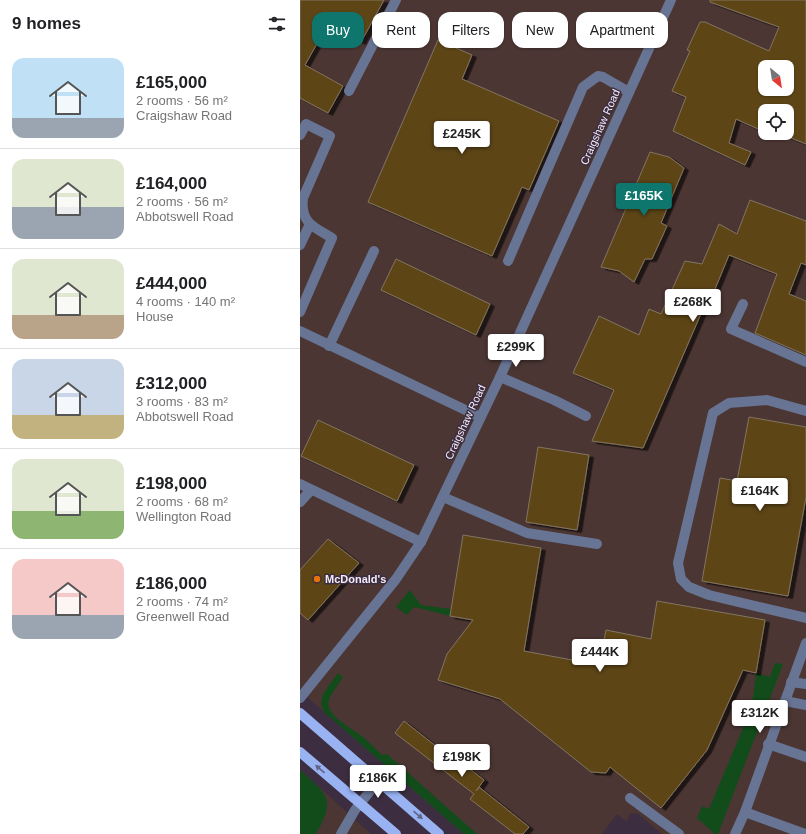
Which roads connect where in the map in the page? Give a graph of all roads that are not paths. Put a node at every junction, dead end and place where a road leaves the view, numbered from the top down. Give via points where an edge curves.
1 (396, 0) edge
2 (671, 0) edge
3 (349, 91) dead end
4 (630, 92) junction
5 (300, 135) edge
6 (310, 224) junction
7 (300, 245) edge
8 (374, 251) dead end
9 (508, 261) dead end
10 (743, 304) dead end
11 (300, 312) edge
12 (300, 331) edge
13 (330, 346) junction
14 (806, 362) edge
15 (500, 377) junction
16 (806, 411) edge
17 (586, 416) dead end
18 (480, 417) junction
19 (300, 484) edge
20 (311, 490) junction
21 (443, 497) junction
22 (300, 502) edge
23 (420, 542) junction
24 (596, 544) dead end
25 (806, 618) edge
26 (806, 643) edge
27 (791, 682) junction
28 (806, 684) edge
29 (300, 698) edge
30 (785, 701) junction
31 (806, 705) edge
32 (300, 713) edge
33 (768, 744) junction
34 (300, 752) edge
35 (806, 757) edge
36 (378, 780) junction
37 (630, 798) dead end
38 (360, 803) junction
39 (745, 812) junction
40 (341, 834) edge
41 (396, 834) edge
42 (440, 834) edge
43 (679, 834) edge
44 (735, 834) edge
45 (805, 834) edge

1 - 3 street
2 - 4 street, Craigshaw Road
4 - 9 street via 598,76 583,87
4 - 15 street, Craigshaw Road
5 - 6 street via 306,124 330,136 303,198 302,209
6 - 7 street
6 - 11 street via 332,238
8 - 13 street
10 - 14 street via 731,329
12 - 13 street
13 - 18 street
15 - 17 street
15 - 18 street, Craigshaw Road
16 - 25 street via 767,400 729,403 713,413 678,563 681,580 689,587 709,595
18 - 21 street, Craigshaw Road
19 - 20 street
20 - 22 street
20 - 23 street
21 - 23 street, Craigshaw Road
21 - 24 street via 527,533
23 - 29 street, Craigshaw Road via 396,579
26 - 27 street
27 - 28 street
27 - 30 street
30 - 31 street
30 - 33 street
32 - 36 main road
33 - 35 street
33 - 39 street
38 -> 34 main road
36 - 38 street
36 -> 42 main road
37 - 43 street
38 - 40 street
38 - 41 main road
39 - 44 street
39 - 45 street

